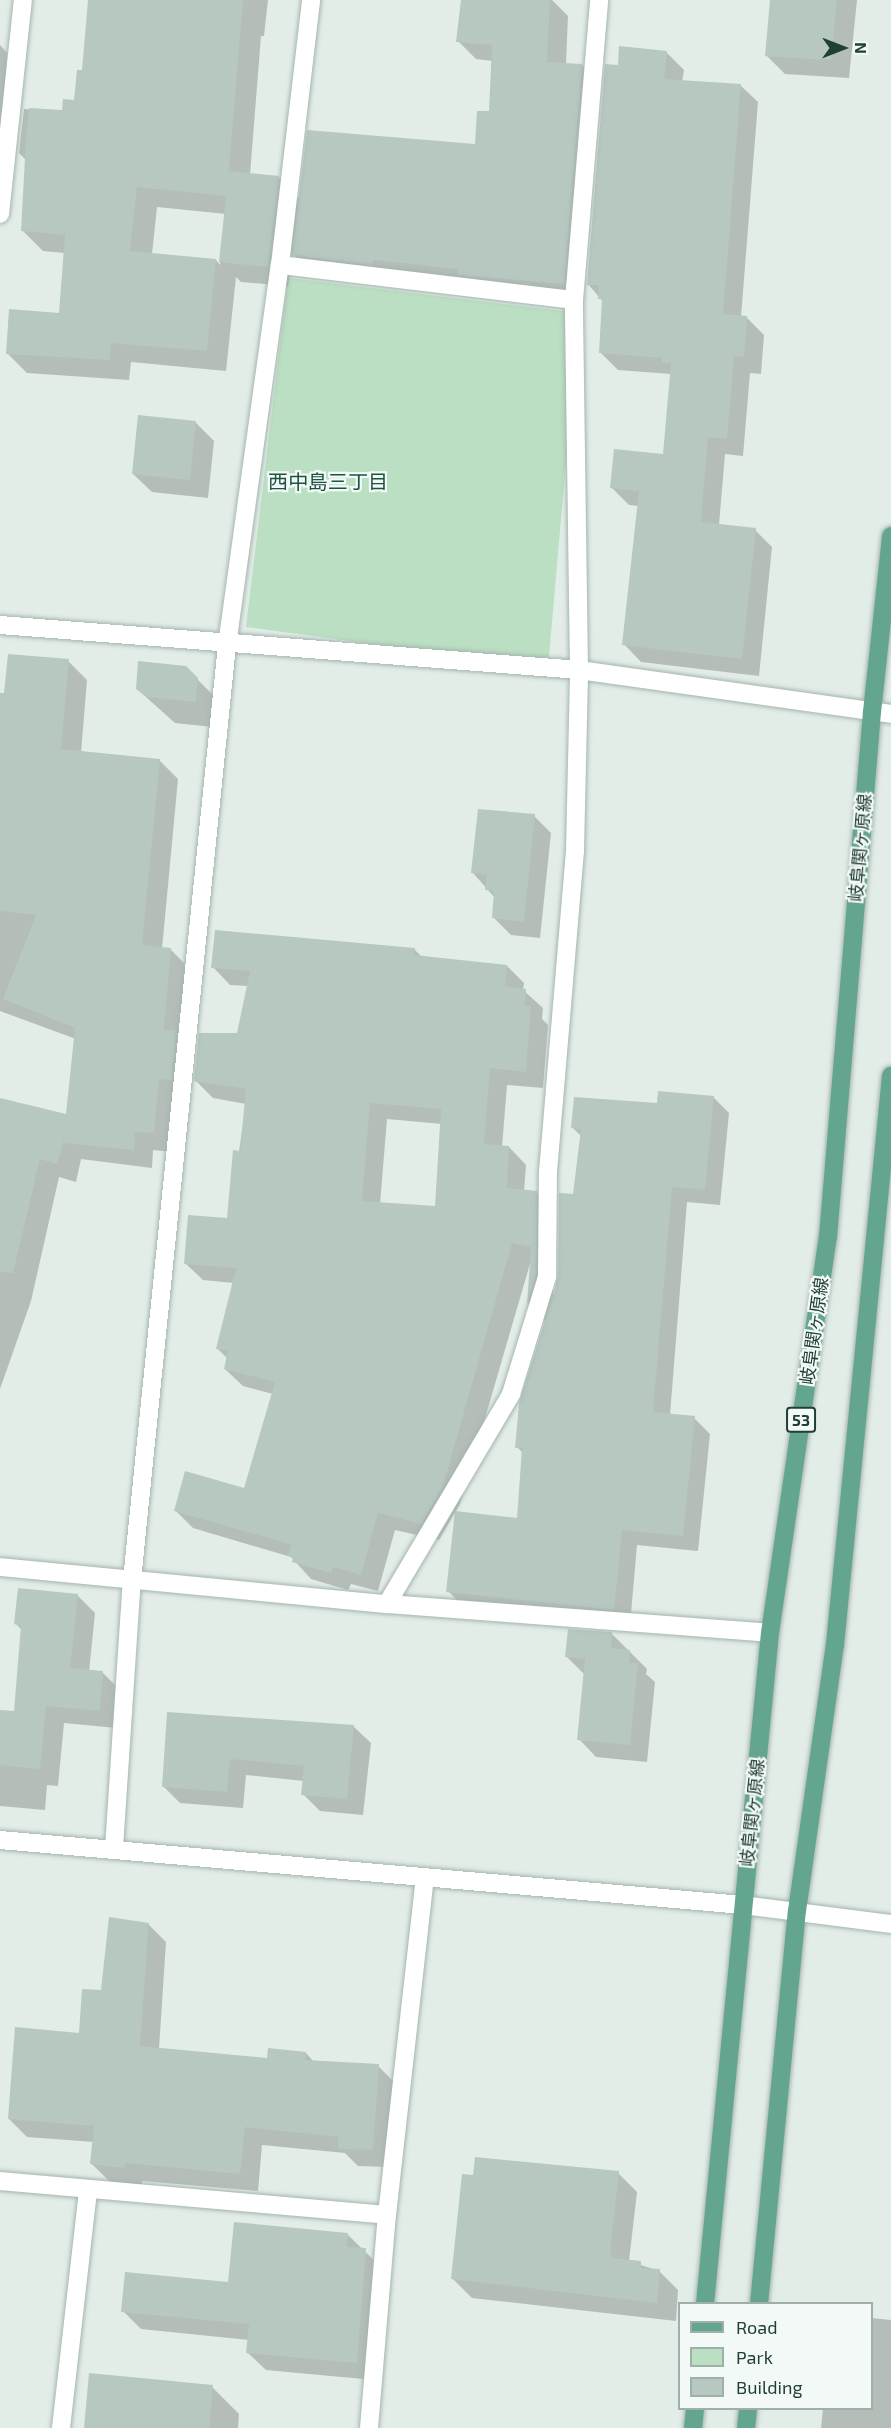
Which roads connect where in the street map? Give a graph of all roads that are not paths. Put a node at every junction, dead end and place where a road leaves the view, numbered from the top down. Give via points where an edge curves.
1 (23, 0) edge
2 (311, 0) edge
3 (599, 0) edge
4 (0, 214) edge
5 (280, 265) junction
6 (574, 300) junction
7 (891, 536) edge
8 (0, 625) edge
9 (226, 645) junction
10 (579, 669) junction
11 (872, 712) junction
12 (891, 714) edge
13 (891, 1076) edge
14 (0, 1567) edge
15 (132, 1580) junction
16 (387, 1604) junction
17 (770, 1634) junction
18 (0, 1840) edge
19 (114, 1848) junction
20 (425, 1878) junction
21 (743, 1905) junction
22 (798, 1911) junction
23 (891, 1924) edge
24 (0, 2181) edge
25 (88, 2190) junction
26 (387, 2215) junction
27 (705, 2302) edge
28 (759, 2302) edge
29 (695, 2410) edge
30 (748, 2410) edge
31 (61, 2428) edge
32 (369, 2428) edge
33 (693, 2428) edge
34 (746, 2428) edge

1 - 4 street
2 - 5 street
3 - 6 street
5 - 6 street
5 - 9 street
6 - 10 street
7 - 11 main road, 岐阜関ヶ原線 / 53
8 - 9 street
9 - 10 street
9 - 15 street
10 - 11 street
10 - 16 street via 575,851 548,1172 547,1277 511,1394
11 - 12 street
11 - 17 main road, 岐阜関ヶ原線 / 53 via 828,1237
13 - 22 main road via 835,1645
14 - 15 street
15 - 16 street
15 - 19 street
16 - 17 street
17 - 21 main road, 岐阜関ヶ原線 / 53
18 - 19 street
19 - 20 street
20 - 21 street
20 - 26 street
21 - 22 street
21 - 27 main road, 岐阜関ヶ原線 / 53
22 - 23 street
22 - 28 main road
24 - 25 street
25 - 26 street
25 - 31 street
26 - 32 street
29 - 33 main road
30 - 34 main road

